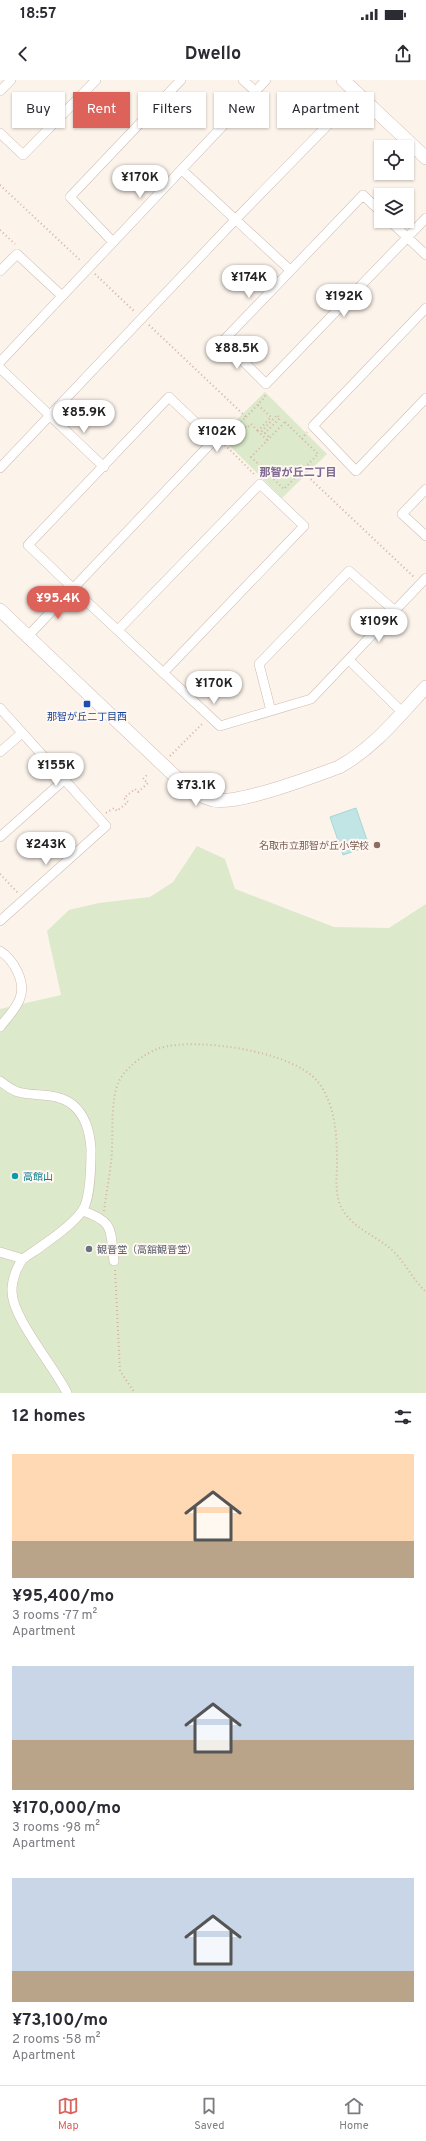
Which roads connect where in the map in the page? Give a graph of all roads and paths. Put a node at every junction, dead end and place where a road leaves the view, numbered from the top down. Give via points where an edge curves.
1 (11, 80) edge
2 (96, 80) edge
3 (181, 80) edge
4 (243, 80) edge
5 (266, 80) edge
6 (343, 80) edge
7 (0, 91) edge
8 (255, 91) junction
9 (356, 92) edge
10 (374, 109) edge
11 (325, 128) edge
12 (0, 132) edge
13 (426, 158) edge
14 (182, 170) junction
15 (0, 185) edge
16 (374, 205) edge
17 (426, 218) edge
18 (236, 219) junction
19 (397, 228) edge
20 (0, 230) edge
21 (408, 238) junction
22 (114, 242) junction
23 (16, 254) junction
24 (426, 255) edge
25 (85, 265) dead end
26 (290, 270) junction
27 (0, 271) edge
28 (92, 272) dead end
29 (62, 296) junction
30 (426, 308) edge
31 (137, 315) dead end
32 (149, 325) dead end
33 (0, 362) edge
34 (0, 368) edge
35 (266, 384) junction
36 (426, 398) edge
37 (258, 405) junction
38 (50, 416) junction
39 (246, 417) junction
40 (236, 427) junction
41 (259, 432) junction
42 (270, 438) junction
43 (214, 440) junction
44 (267, 440) junction
45 (104, 467) junction
46 (0, 468) edge
47 (302, 471) junction
48 (260, 484) junction
49 (426, 489) edge
50 (426, 536) edge
51 (422, 579) edge
52 (74, 589) junction
53 (0, 610) edge
54 (395, 611) junction
55 (118, 630) junction
56 (28, 636) junction
57 (349, 660) junction
58 (163, 673) junction
59 (426, 687) edge
60 (0, 708) edge
61 (271, 712) junction
62 (402, 712) junction
63 (210, 716) junction
64 (22, 733) junction
65 (0, 752) edge
66 (170, 756) dead end
67 (148, 775) dead end
68 (64, 780) junction
69 (104, 815) dead end
70 (0, 837) edge
71 (0, 874) edge
72 (24, 900) junction
73 (0, 921) edge
74 (0, 951) edge
75 (0, 1027) edge
76 (0, 1081) edge
77 (83, 1210) junction
78 (103, 1219) junction
79 (0, 1252) edge
80 (23, 1259) junction
81 (114, 1261) joint
82 (426, 1292) edge
83 (67, 1393) edge
84 (135, 1393) edge

1 - 7 street
2 - 12 street via 23,155
3 - 22 street via 70,198
4 - 8 street
5 - 8 street
6 - 9 street
8 - 14 street
10 - 13 street
11 - 18 street
14 - 18 street
14 - 22 street
15 - 25 path
16 - 26 street via 363,195
17 - 21 street
18 - 26 street
18 - 38 street
19 - 21 street
20 - 23 path via 16,246
21 - 24 street
21 - 35 street
22 - 29 street
23 - 27 street
23 - 29 street
26 - 35 street via 223,341
28 - 31 path
29 - 33 street
30 - 36 street via 313,426 356,471
32 - 39 path
34 - 38 street
35 - 37 path via 265,397
37 - 39 path
37 - 41 path via 271,417
38 - 45 street
38 - 46 street
39 - 40 path
40 - 41 path via 240,430 251,424
40 - 43 path via 229,434
41 - 42 path via 277,415 280,418 266,433
41 - 44 path
42 - 44 path
42 - 47 path via 285,422 318,454
43 - 45 street via 169,397
43 - 48 path via 222,442 257,477
43 - 52 street
44 - 47 path via 251,457 284,489
45 - 52 street via 28,545
47 - 51 path
48 - 55 street
48 - 58 street via 304,526
49 - 50 street via 402,514
51 - 54 street
52 - 55 street
52 - 56 street
53 - 56 street
54 - 57 street
54 - 61 street via 349,571 259,664
55 - 58 street
56 - 62 street via 190,790 214,800 245,798 339,767 365,750
57 - 61 street via 312,699
57 - 62 street
58 - 63 street
59 - 62 street
60 - 64 street
61 - 63 street via 220,726
63 - 66 path
64 - 65 street
64 - 68 street
67 - 69 path via 143,779 148,783 138,792 135,789 124,798 128,802 117,811 114,808
68 - 70 street
68 - 72 street via 106,826
71 - 72 path
72 - 73 street
74 - 75 street via 15,966 21,982 20,998
76 - 77 street via 18,1092 58,1097 72,1104 82,1114 90,1140 91,1161 90,1182
77 - 78 street
77 - 80 street via 44,1245
78 - 81 street via 110,1226
78 - 82 path via 111,1163 115,1096 120,1081 129,1067 160,1048 198,1044 261,1054 285,1060 312,1076 328,1097 337,1142 336,1190 340,1203 349,1219 393,1250
79 - 80 street
80 - 83 street via 13,1279 13,1305
81 - 84 path via 120,1371

